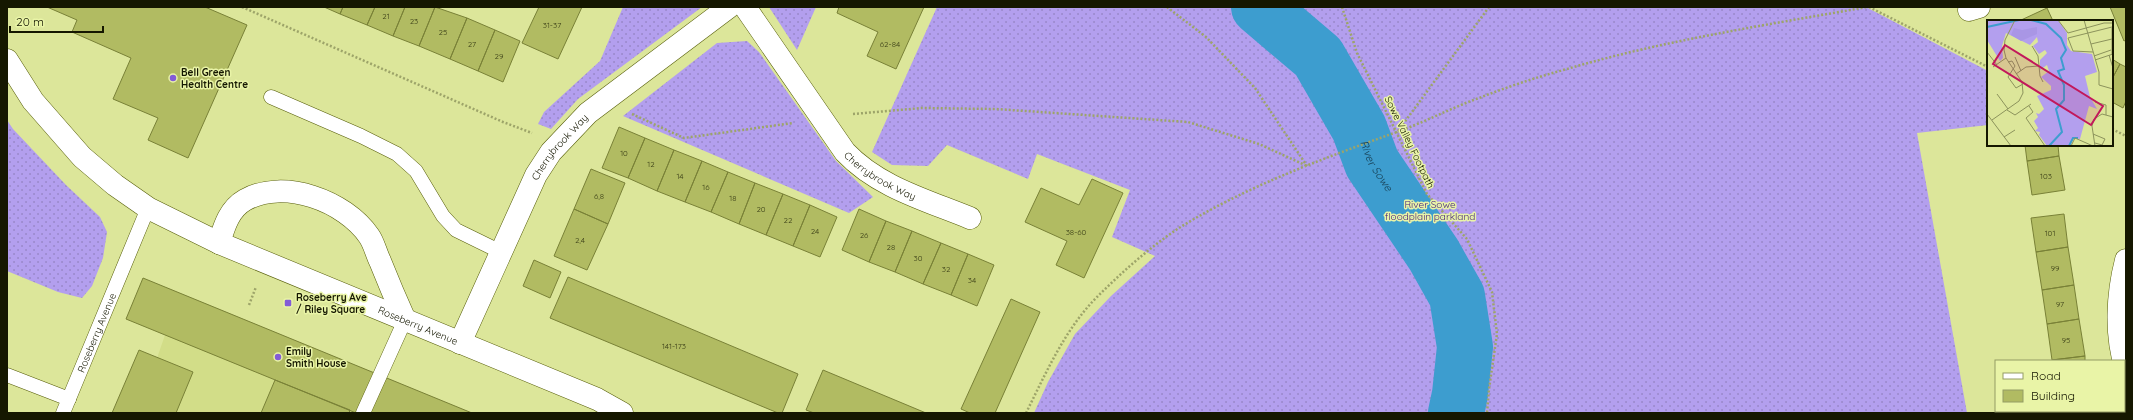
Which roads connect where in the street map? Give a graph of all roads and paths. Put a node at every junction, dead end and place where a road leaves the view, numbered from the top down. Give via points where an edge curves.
1 (242, 7) edge
2 (729, 7) edge
3 (745, 7) edge
4 (1167, 7) edge
5 (1342, 7) edge
6 (1489, 7) edge
7 (1868, 7) edge
8 (7, 60) edge
9 (1987, 66) edge
10 (271, 97) dead end
11 (601, 104) junction
12 (821, 117) junction
13 (2113, 130) edge
14 (1397, 132) junction
15 (2126, 136) edge
16 (559, 143) junction
17 (1307, 166) junction
18 (148, 208) junction
19 (970, 218) dead end
20 (219, 243) junction
21 (501, 252) junction
22 (2126, 260) edge
23 (405, 320) junction
24 (460, 343) junction
25 (2124, 360) edge
26 (7, 374) edge
27 (69, 399) junction
28 (1029, 408) junction
29 (64, 413) edge
30 (363, 413) edge
31 (622, 413) edge
32 (1026, 413) edge
33 (1031, 413) edge
34 (1487, 413) edge

1 - 16 path via 503,122
2 - 11 street, Cherrybrook Way
3 - 12 street, Cherrybrook Way
4 - 17 path via 1206,37 1255,88
5 - 14 path, Sowe Valley Footpath via 1357,53
6 - 14 path
7 - 9 path
7 - 14 path via 1664,44 1573,67 1479,98
8 - 18 street, Roseberry Avenue via 33,101 82,157
10 - 21 lane via 397,154 416,171 443,216 456,230
11 - 12 path via 635,115 684,138 805,122
11 - 16 street, Cherrybrook Way
12 - 17 path via 922,108 996,109 1188,122 1259,144
12 - 19 street, Cherrybrook Way via 845,152 866,172 882,182
13 - 15 path
14 - 17 path
14 - 34 path, Sowe Valley Footpath via 1427,194 1467,239 1492,292 1497,334
16 - 21 street, Cherrybrook Way via 536,175
17 - 28 path via 1222,204 1178,229 1130,266 1095,299 1068,334
18 - 20 street, Roseberry Avenue
18 - 27 lane, Roseberry Avenue
20 - 23 street, Roseberry Avenue
20 - 23 street via 228,216 244,200 270,191 294,192 327,203 356,220 370,237
21 - 24 street, Cherrybrook Way
22 - 25 street via 2119,296 2119,330
23 - 24 street, Roseberry Avenue
23 - 30 lane
24 - 31 street, Roseberry Avenue via 597,399
26 - 27 lane
27 - 29 lane, Roseberry Avenue
28 - 32 path
28 - 33 path

